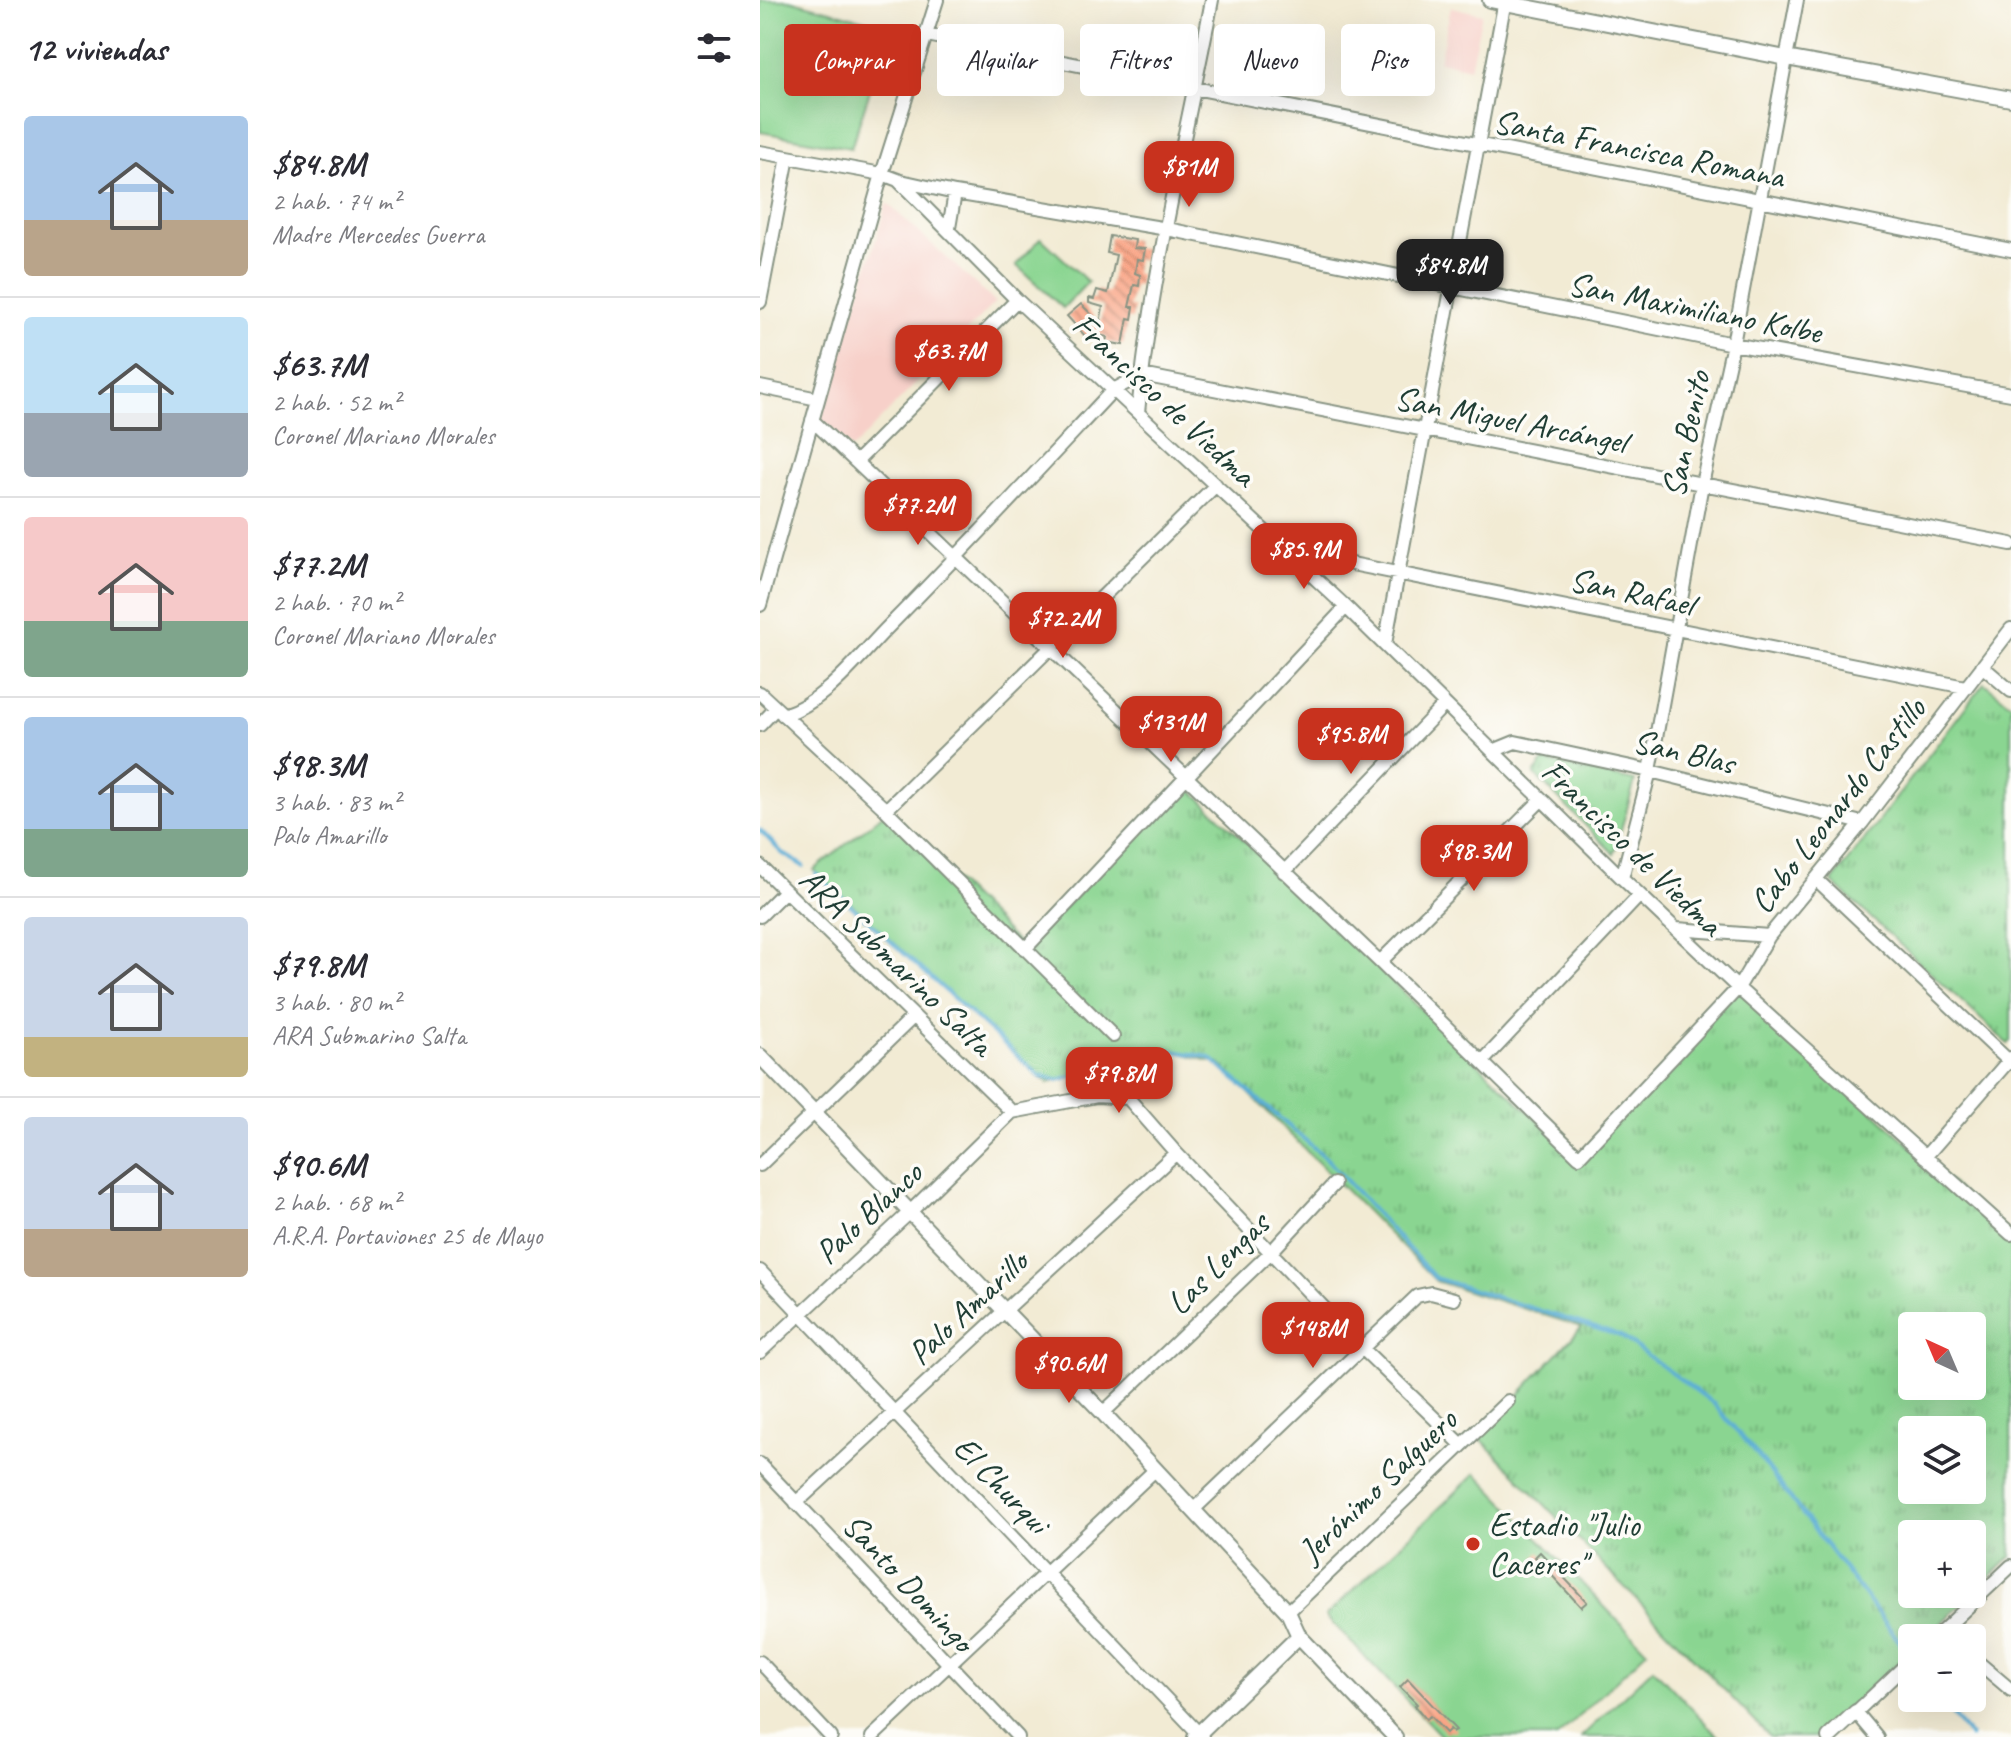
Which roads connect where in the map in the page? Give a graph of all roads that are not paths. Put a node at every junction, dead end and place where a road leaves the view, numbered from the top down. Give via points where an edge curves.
1 (937, 0) edge
2 (1212, 0) edge
3 (1797, 0) edge
4 (1500, 1) edge
5 (927, 35) junction
6 (1786, 58) junction
7 (1080, 66) edge
8 (1198, 73) edge
9 (1198, 90) edge
10 (1194, 96) edge
11 (2011, 99) edge
12 (1478, 146) junction
13 (760, 152) edge
14 (788, 157) junction
15 (882, 174) junction
16 (898, 180) junction
17 (955, 193) junction
18 (1759, 199) junction
19 (949, 228) junction
20 (1167, 229) junction
21 (2011, 250) edge
22 (1451, 289) junction
23 (1017, 300) junction
24 (760, 302) edge
25 (1733, 344) junction
26 (1142, 375) junction
27 (760, 387) edge
28 (1113, 390) junction
29 (2011, 394) edge
30 (818, 399) junction
31 (1138, 413) junction
32 (812, 420) junction
33 (1424, 431) junction
34 (856, 462) junction
35 (1702, 484) junction
36 (1216, 485) junction
37 (2011, 544) edge
38 (1287, 551) junction
39 (956, 559) junction
40 (1398, 571) junction
41 (760, 605) edge
42 (1346, 607) junction
43 (1676, 629) junction
44 (2011, 629) edge
45 (1385, 644) junction
46 (1049, 649) junction
47 (1982, 666) junction
48 (1965, 687) junction
49 (2011, 691) edge
50 (760, 693) edge
51 (1445, 704) junction
52 (780, 711) junction
53 (760, 725) edge
54 (1493, 751) junction
55 (1650, 771) junction
56 (1184, 777) junction
57 (1542, 799) junction
58 (886, 810) junction
59 (1862, 823) junction
60 (760, 866) edge
61 (1284, 872) junction
62 (1622, 878) junction
63 (1817, 880) junction
64 (785, 891) junction
65 (1640, 895) junction
66 (760, 916) edge
67 (1677, 929) junction
68 (1769, 936) junction
69 (1025, 949) junction
70 (1380, 962) junction
71 (1738, 988) junction
72 (913, 1017) junction
73 (1113, 1036) dead end
74 (760, 1056) edge
75 (2010, 1061) edge
76 (1482, 1062) junction
77 (1012, 1112) junction
78 (814, 1113) junction
79 (1176, 1153) junction
80 (1925, 1157) junction
81 (760, 1165) edge
82 (1334, 1184) dead end
83 (909, 1213) junction
84 (2011, 1234) edge
85 (1272, 1251) junction
86 (760, 1271) edge
87 (1454, 1299) dead end
88 (1005, 1310) junction
89 (800, 1314) junction
90 (1362, 1348) junction
91 (760, 1352) edge
92 (1508, 1401) dead end
93 (894, 1413) junction
94 (1103, 1413) junction
95 (1462, 1445) junction
96 (760, 1464) edge
97 (1156, 1469) junction
98 (796, 1503) junction
99 (1193, 1510) junction
100 (2011, 1566) edge
101 (1047, 1572) junction
102 (1288, 1612) junction
103 (1954, 1624) edge
104 (1299, 1636) junction
105 (760, 1662) edge
106 (949, 1665) junction
107 (1986, 1669) edge
108 (1898, 1672) edge
109 (2011, 1690) edge
110 (1856, 1712) junction
111 (1199, 1736) edge
112 (831, 1737) edge
113 (872, 1737) edge
114 (1018, 1737) edge
115 (1395, 1737) edge
116 (1829, 1737) edge
117 (1877, 1737) edge

1 - 5 street
2 - 8 street
3 - 6 street, San Benito
4 - 6 street
4 - 12 street
5 - 7 street, Santa Francisca Romana
5 - 15 street
6 - 11 street
6 - 18 street, San Benito
9 - 12 street, Santa Francisca Romana
10 - 20 street
12 - 18 street, Santa Francisca Romana
12 - 22 street
13 - 14 street, Francisco de Viedma
14 - 15 street, Francisco de Viedma
14 - 24 street
15 - 16 street, Francisco de Viedma
15 - 30 street
16 - 17 street, San Maximiliano Kolbe
16 - 19 street, Francisco de Viedma
17 - 19 street
17 - 20 street, San Maximiliano Kolbe
18 - 21 street, Santa Francisca Romana
18 - 25 street, San Benito
19 - 23 street, Francisco de Viedma
20 - 22 street, San Maximiliano Kolbe
20 - 26 street
22 - 25 street, San Maximiliano Kolbe
22 - 33 street
23 - 28 street, Francisco de Viedma
23 - 34 street
25 - 29 street, San Maximiliano Kolbe
25 - 35 street, San Benito
26 - 28 street
26 - 31 street
26 - 33 street, San Miguel Arcángel
27 - 30 street
28 - 31 street, Francisco de Viedma
28 - 39 street
30 - 32 street
31 - 36 street, Francisco de Viedma
32 - 34 street
32 - 41 street
33 - 35 street, San Miguel Arcángel
33 - 40 street
34 - 39 street
35 - 37 street, San Miguel Arcángel
35 - 43 street, San Benito
36 - 38 street, Francisco de Viedma
36 - 46 street
38 - 40 street, San Rafael
38 - 42 street, Francisco de Viedma
39 - 46 street
39 - 52 street via 802,709
40 - 43 street, San Rafael
40 - 45 street
42 - 45 street, Francisco de Viedma
42 - 56 street
43 - 48 street, San Rafael
43 - 55 street, San Benito
44 - 47 street, Cabo Leonardo Castillo
45 - 51 street, Francisco de Viedma
46 - 56 street
46 - 58 street
47 - 48 street, Cabo Leonardo Castillo
47 - 49 street
48 - 59 street, Cabo Leonardo Castillo
50 - 52 street
51 - 54 street, Francisco de Viedma
51 - 61 street
52 - 53 street
52 - 58 street
54 - 55 street, San Blas via 1515,742
54 - 57 street, Francisco de Viedma
55 - 59 street, San Blas
55 - 62 street, San Benito
56 - 61 street
56 - 69 street
57 - 62 street, Francisco de Viedma
57 - 70 street
58 - 69 street
59 - 63 street, Cabo Leonardo Castillo
60 - 64 street, ARA Submarino Salta
61 - 70 street
62 - 65 street, Francisco de Viedma
63 - 68 street, Cabo Leonardo Castillo
63 - 75 street
64 - 66 street
64 - 72 street, ARA Submarino Salta
65 - 67 street, Francisco de Viedma
65 - 76 street
67 - 68 street
67 - 71 street, Francisco de Viedma
68 - 71 street, Cabo Leonardo Castillo
69 - 73 street
70 - 76 street
71 - 76 street, Cabo Leonardo Castillo via 1579,1157
71 - 80 street, Francisco de Viedma
72 - 77 street, ARA Submarino Salta
72 - 78 street
74 - 78 street
75 - 80 street
77 - 79 street via 1097,1096 1128,1098
77 - 83 street, Palo Blanco
78 - 81 street
78 - 83 street
79 - 85 street
79 - 88 street, Palo Amarillo
80 - 84 street, Francisco de Viedma
82 - 85 street, Las Lengas
83 - 88 street
83 - 89 street, Palo Blanco
85 - 90 street
85 - 94 street, Las Lengas
86 - 89 street, El Churqui
87 - 90 street via 1431,1293 1417,1296
88 - 93 street, Palo Amarillo
88 - 94 street
89 - 91 street, Palo Blanco
89 - 93 street, El Churqui
90 - 95 street
90 - 99 street
92 - 95 street, Jerónimo Salguero
93 - 98 street, Palo Amarillo
93 - 101 street, El Churqui
94 - 97 street
95 - 102 street, Jerónimo Salguero
96 - 98 street, Santo Domingo
97 - 99 street
97 - 101 street
98 - 106 street, Santo Domingo
99 - 102 street
100 - 103 street
101 - 106 street
101 - 111 street, El Churqui
102 - 104 street
104 - 111 street
104 - 115 street
105 - 112 street
106 - 113 street
106 - 114 street, Santo Domingo
107 - 109 street
108 - 110 street
110 - 116 street
110 - 117 street

